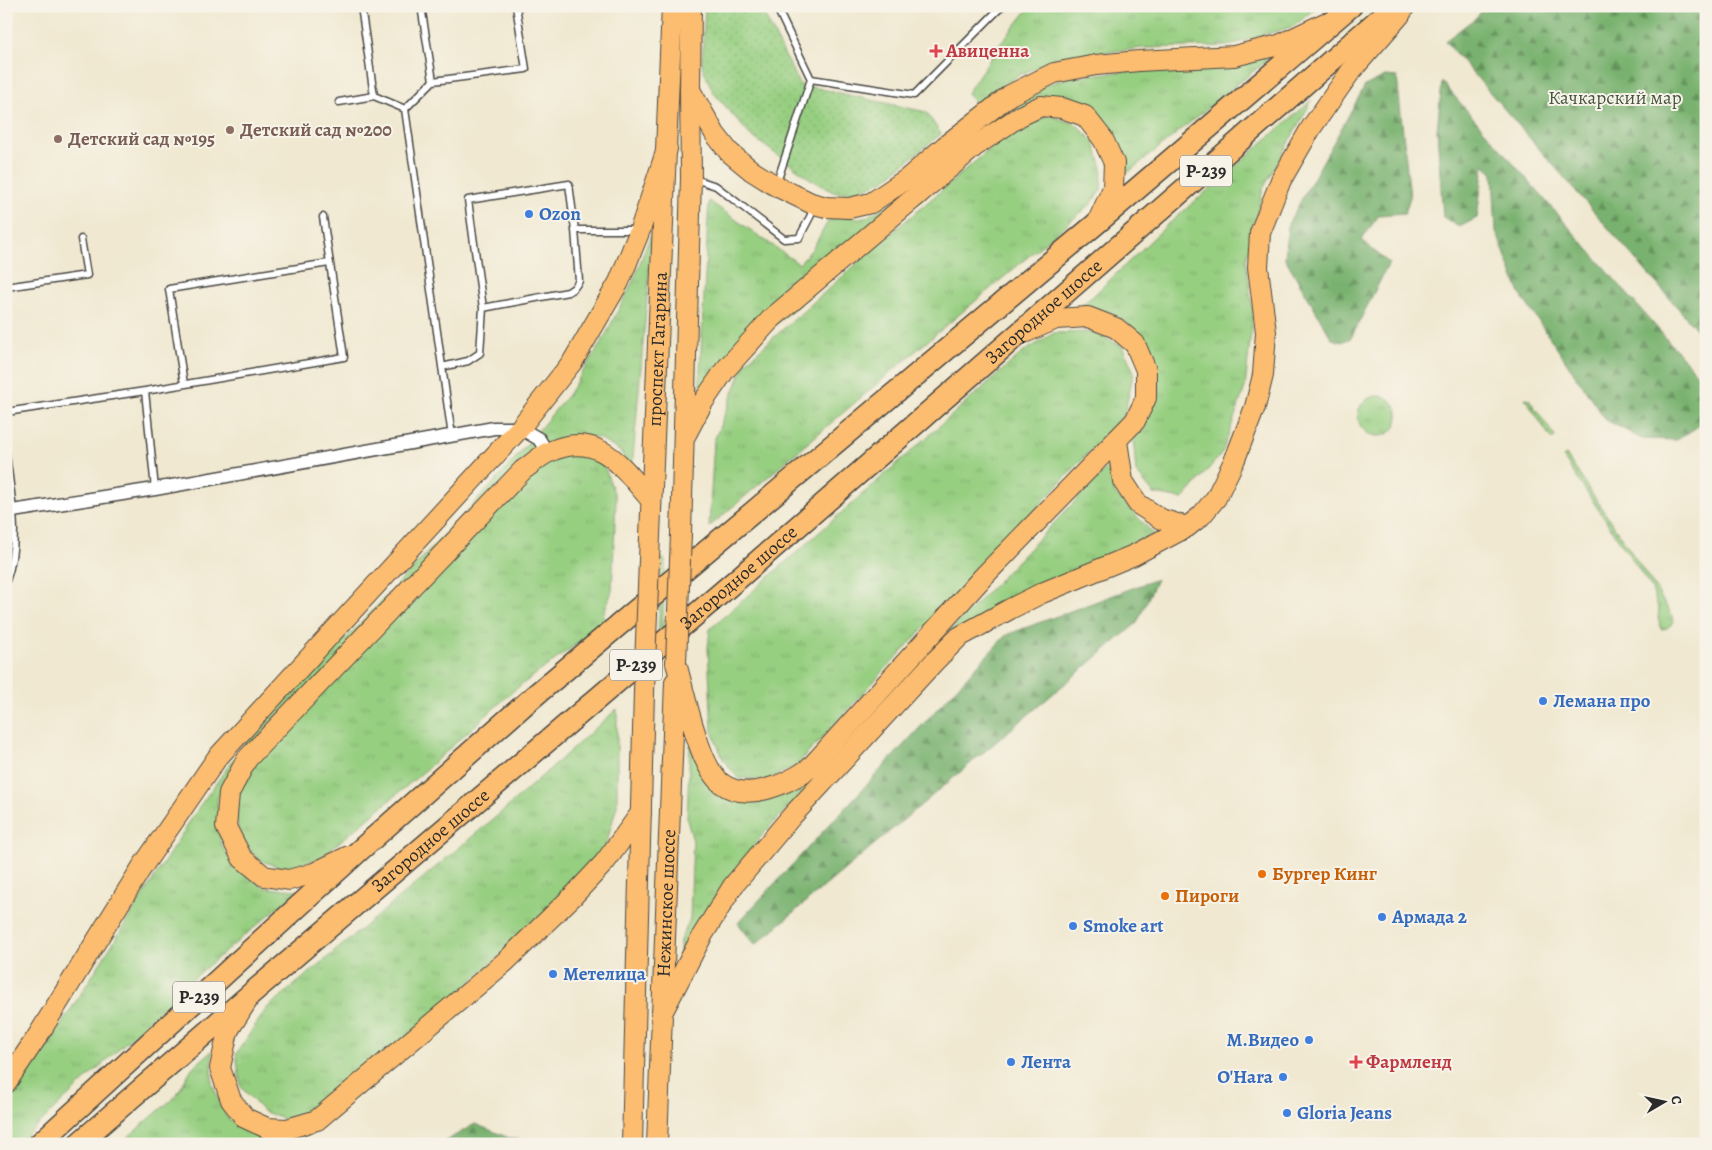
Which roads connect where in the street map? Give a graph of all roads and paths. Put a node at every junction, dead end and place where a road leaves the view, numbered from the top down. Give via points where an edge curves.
1 (361, 6) edge
2 (421, 6) edge
3 (516, 6) edge
4 (672, 6) edge
5 (691, 6) edge
6 (776, 6) edge
7 (1002, 6) edge
8 (1394, 6) edge
9 (1405, 6) edge
10 (1344, 12) edge
11 (810, 79) junction
12 (433, 81) junction
13 (690, 90) junction
14 (374, 96) junction
15 (339, 102) dead end
16 (405, 109) junction
17 (667, 149) junction
18 (691, 178) junction
19 (776, 186) junction
20 (810, 203) junction
21 (323, 217) dead end
22 (1097, 223) junction
23 (575, 230) junction
24 (640, 230) junction
25 (81, 239) dead end
26 (330, 263) junction
27 (6, 287) edge
28 (483, 308) junction
29 (1017, 336) junction
30 (442, 367) junction
31 (184, 384) junction
32 (145, 391) junction
33 (6, 412) edge
34 (520, 428) junction
35 (452, 436) junction
36 (684, 438) junction
37 (1117, 441) junction
38 (547, 452) junction
39 (6, 454) edge
40 (156, 489) junction
41 (651, 500) junction
42 (10, 511) edge
43 (1187, 527) junction
44 (10, 548) edge
45 (6, 581) edge
46 (676, 663) junction
47 (644, 692) joint
48 (641, 813) junction
49 (360, 850) junction
50 (253, 992) junction
51 (661, 1015) junction
52 (6, 1083) edge
53 (39, 1144) edge
54 (78, 1144) edge
55 (632, 1144) edge
56 (656, 1144) edge

1 - 14 lane
2 - 12 lane
3 - 12 lane via 526,68
4 - 17 main road, проспект Гагарина
5 - 13 main road, проспект Гагарина
6 - 11 lane
7 - 11 lane via 914,95
8 - 29 highway, Загородное шоссе / Р-239
9 - 43 main road via 1351,70 1311,128 1281,180 1260,233 1258,267 1266,332 1255,407 1216,498
10 - 20 main road via 1279,45 1234,56 1096,65 1054,73 1010,95 871,204 849,208
10 - 22 highway, Загородное шоссе / Р-239
11 - 19 lane
12 - 16 lane
13 - 18 main road, проспект Гагарина
13 - 19 main road via 728,152
14 - 15 lane
14 - 16 lane
16 - 30 lane
17 - 24 main road
17 - 41 main road, проспект Гагарина
18 - 20 lane via 716,186 784,239 800,238 811,215
18 - 36 main road, проспект Гагарина
19 - 20 main road
21 - 26 lane
22 - 36 main road via 1113,188 1114,164 1103,139 1085,116 1062,108 1041,106 1020,116 974,147 771,318 725,370 702,402
22 - 49 highway, Загородное шоссе / Р-239 via 533,697
23 - 24 lane
23 - 28 lane via 579,281 574,288 568,292
23 - 28 lane via 568,184 468,200
24 - 34 main road via 619,282 573,361
25 - 27 lane via 87,275
26 - 31 lane via 344,357
26 - 31 lane via 169,289
28 - 30 lane via 480,354 468,361
29 - 37 main road via 1056,319 1088,317 1116,328 1135,344 1146,370 1146,398 1136,421
29 - 50 highway, Загородное шоссе / Р-239
30 - 35 lane
31 - 32 lane
32 - 33 lane
32 - 40 lane
34 - 35 street via 494,428
34 - 38 street via 539,439
34 - 52 main road via 216,758 142,867
35 - 40 street
36 - 46 main road, проспект Гагарина, bridge
37 - 43 main road via 1123,481 1138,504 1161,519
37 - 46 main road via 983,577 810,768 794,779 769,790 734,790 720,783 697,740
38 - 41 main road via 579,444 596,448 614,458
38 - 49 main road via 524,470 247,759 229,792 226,827 242,858 264,876 289,880 298,878
39 - 42 lane
40 - 42 street
41 - 47 main road, проспект Гагарина, bridge
42 - 44 lane
43 - 51 main road via 1134,555 1018,605 959,637 791,817 733,886 702,936
44 - 45 lane via 12,564
46 - 51 main road, Нежинское шоссе
47 - 48 main road, Нежинское шоссе
48 - 50 main road via 605,862 505,962 317,1120 287,1129 267,1128 245,1118 231,1100 220,1068 228,1031
48 - 55 main road, Нежинское шоссе
49 - 53 highway, Загородное шоссе / Р-239
50 - 54 highway, Загородное шоссе / Р-239
51 - 56 main road, Нежинское шоссе

